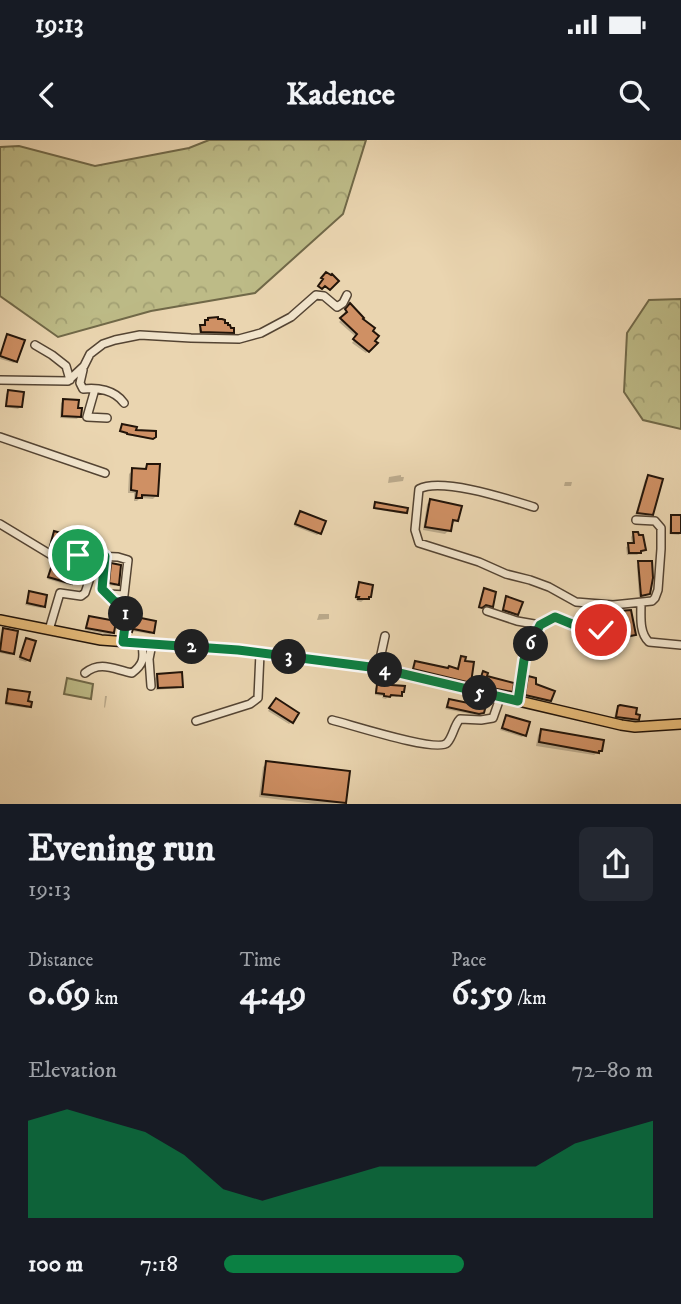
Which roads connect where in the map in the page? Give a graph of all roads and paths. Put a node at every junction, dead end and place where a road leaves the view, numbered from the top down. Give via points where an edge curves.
1 (347, 295) dead end
2 (35, 345) dead end
3 (84, 366) junction
4 (0, 380) edge
5 (70, 380) junction
6 (95, 388) junction
7 (124, 403) dead end
8 (107, 418) dead end
9 (0, 437) edge
10 (105, 473) dead end
11 (534, 506) dead end
12 (636, 520) dead end
13 (0, 524) edge
14 (94, 556) junction
15 (105, 556) junction
16 (109, 594) junction
17 (640, 603) junction
18 (613, 605) junction
19 (487, 611) dead end
20 (0, 620) edge
21 (540, 625) junction
22 (49, 630) junction
23 (385, 636) dead end
24 (123, 642) junction
25 (147, 644) junction
26 (681, 646) edge
27 (260, 653) junction
28 (378, 668) junction
29 (85, 673) dead end
30 (151, 686) dead end
31 (500, 698) junction
32 (518, 701) junction
33 (332, 720) dead end
34 (196, 721) dead end
35 (681, 724) edge

1 - 3 street via 337,307 316,295 291,317 239,339 140,335 115,340 90,354
2 - 5 street via 66,366
3 - 5 street
3 - 6 street via 80,383 83,389
4 - 5 street
6 - 7 street
6 - 8 street via 87,417
9 - 10 street
11 - 18 street via 427,484 419,489 415,530 419,543 448,554 549,587 576,602
12 - 17 street via 656,521 661,528 657,594 652,601
13 - 14 street via 53,556
14 - 15 street
14 - 22 street via 86,591 81,596 60,593
15 - 16 street via 102,589
15 - 16 street via 128,560 124,595
16 - 24 street via 127,609
17 - 18 street
17 - 26 street via 646,640
18 - 21 street via 601,630 589,631 555,617
19 - 21 street
20 - 22 main road
21 - 32 street via 524,660
22 - 24 main road
23 - 28 street
24 - 25 main road
25 - 27 main road
25 - 29 street via 141,667 132,673 105,665
25 - 30 street
27 - 28 main road
27 - 34 street via 258,698
28 - 31 main road
31 - 32 main road
31 - 33 street via 494,718 460,719 442,745 422,745
32 - 35 main road via 635,727

